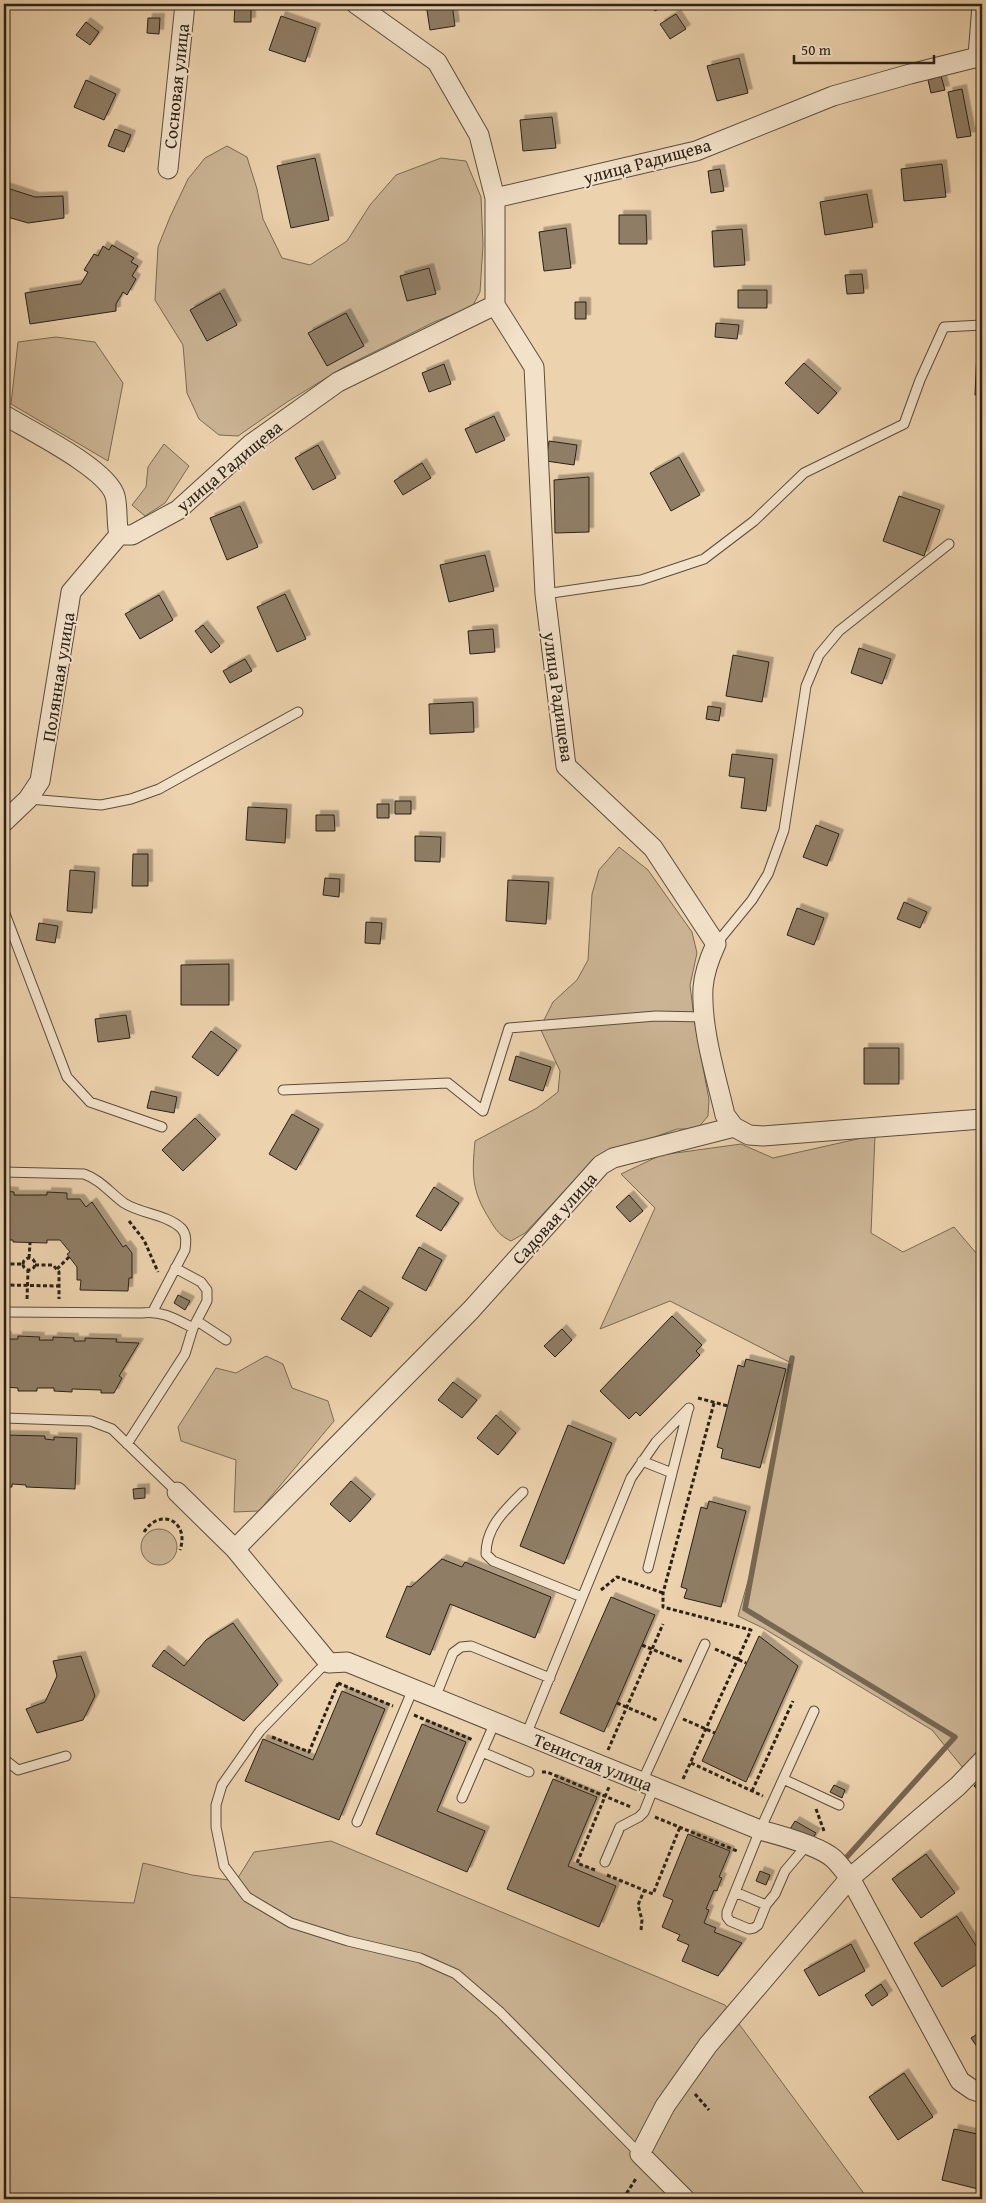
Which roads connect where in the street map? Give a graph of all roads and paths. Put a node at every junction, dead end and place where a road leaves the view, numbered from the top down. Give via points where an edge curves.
1 (185, 4) edge
2 (356, 4) edge
3 (982, 5) edge
4 (980, 56) edge
5 (168, 169) dead end
6 (495, 198) junction
7 (495, 305) junction
8 (982, 325) edge
9 (4, 414) edge
10 (119, 535) junction
11 (949, 544) dead end
12 (545, 594) junction
13 (298, 712) dead end
14 (28, 799) junction
15 (4, 822) edge
16 (4, 912) edge
17 (716, 944) junction
18 (704, 1017) junction
19 (283, 1090) dead end
20 (982, 1119) edge
21 (162, 1127) dead end
22 (734, 1127) junction
23 (4, 1172) edge
24 (125, 1204) junction
25 (30, 1243) dead end
26 (69, 1257) dead end
27 (30, 1258) junction
28 (4, 1264) edge
29 (22, 1264) junction
30 (35, 1265) junction
31 (175, 1268) junction
32 (56, 1269) junction
33 (28, 1271) junction
34 (4, 1285) edge
35 (59, 1286) junction
36 (28, 1287) junction
37 (165, 1288) junction
38 (153, 1311) junction
39 (4, 1312) edge
40 (58, 1312) junction
41 (195, 1325) junction
42 (226, 1340) dead end
43 (714, 1403) dead end
44 (4, 1418) edge
45 (128, 1444) junction
46 (642, 1460) junction
47 (672, 1473) junction
48 (177, 1492) joint
49 (523, 1492) dead end
50 (144, 1532) dead end
51 (235, 1549) junction
52 (180, 1550) dead end
53 (648, 1568) dead end
54 (601, 1590) dead end
55 (663, 1593) junction
56 (582, 1597) junction
57 (663, 1624) dead end
58 (705, 1644) dead end
59 (642, 1645) dead end
60 (652, 1649) junction
61 (719, 1651) dead end
62 (738, 1659) junction
63 (338, 1662) junction
64 (746, 1663) dead end
65 (695, 1667) junction
66 (550, 1678) junction
67 (413, 1689) junction
68 (435, 1698) junction
69 (793, 1702) dead end
70 (617, 1703) dead end
71 (627, 1707) junction
72 (814, 1711) dead end
73 (687, 1721) dead end
74 (494, 1722) junction
75 (668, 1725) junction
76 (706, 1729) junction
77 (260, 1732) junction
78 (714, 1733) dead end
79 (526, 1735) junction
80 (482, 1752) junction
81 (66, 1756) dead end
82 (4, 1759) edge
83 (982, 1761) edge
84 (690, 1763) junction
85 (602, 1765) junction
86 (529, 1772) dead end
87 (783, 1779) junction
88 (648, 1784) junction
89 (752, 1791) junction
90 (810, 1792) junction
91 (676, 1796) junction
92 (462, 1798) dead end
93 (773, 1800) junction
94 (839, 1805) dead end
95 (357, 1822) dead end
96 (760, 1830) junction
97 (815, 1849) junction
98 (605, 1862) dead end
99 (850, 1878) junction
100 (644, 1891) dead end
101 (735, 1892) junction
102 (766, 1905) junction
103 (640, 1930) dead end
104 (982, 2093) edge
105 (640, 2154) junction
106 (623, 2199) edge
107 (685, 2199) edge

1 - 5 street, Сосновая улица
2 - 6 street via 436,62 479,135
3 - 4 street
4 - 6 street, улица Радищева via 833,96 696,151
6 - 7 street
7 - 10 street, улица Радищева via 338,382 251,444 178,510 132,535
7 - 12 street, улица Радищева via 534,368
8 - 12 lane via 944,327 904,424 804,472 754,521 704,559 641,580
9 - 10 street via 98,473 116,496
10 - 14 street, Полянная улица via 71,592 40,781
11 - 17 lane via 838,631 819,656 806,686 784,830 768,874 752,900
12 - 17 street, улица Радищева via 566,766 653,848
13 - 14 lane via 159,789 131,799 101,805
14 - 15 street, Полянная улица
16 - 21 lane via 67,1077 90,1102
17 - 18 street via 703,987
18 - 19 lane via 656,1016 509,1028 483,1111 448,1083
18 - 22 street via 725,1115
20 - 22 street via 762,1136 749,1135
22 - 51 street, Садовая улица via 613,1158 601,1165 470,1310
23 - 24 lane via 84,1174 95,1178
24 - 31 lane via 174,1223 183,1230 187,1240 185,1250
24 - 37 path via 127,1218 144,1240
25 - 27 path
26 - 32 path
27 - 29 path
27 - 30 path
28 - 29 path
29 - 33 path
30 - 32 path via 53,1265
30 - 33 path
31 - 37 lane
31 - 41 lane via 202,1282 208,1290 208,1301
32 - 35 path
33 - 36 path
34 - 36 path
35 - 36 path
35 - 40 path
37 - 38 lane
38 - 40 lane
38 - 41 lane
39 - 40 lane
41 - 42 lane
41 - 45 lane via 185,1354
43 - 55 path
44 - 45 lane via 91,1421 112,1428
45 - 48 lane
46 - 47 lane
46 - 47 lane via 689,1408
46 - 56 lane via 631,1478
47 - 53 lane
48 - 51 street
49 - 56 lane via 496,1520 486,1544 486,1554 493,1561
50 - 52 path via 158,1519 176,1523 184,1540
51 - 63 street
54 - 55 path via 617,1577
55 - 62 path via 663,1607 751,1630
56 - 66 lane
57 - 60 path
58 - 65 lane
59 - 60 path
60 - 65 path
60 - 71 path
61 - 62 path
62 - 64 path
62 - 76 path
63 - 67 street, Тенистая улица
63 - 77 lane via 320,1669
63 - 77 path via 309,1752
65 - 75 lane
66 - 68 lane via 471,1646 461,1647 453,1653
66 - 79 lane
67 - 68 street, Тенистая улица
67 - 95 lane
68 - 74 street, Тенистая улица
69 - 89 path
70 - 71 path
71 - 75 path
71 - 85 path
72 - 87 lane
73 - 76 path
74 - 79 street, Тенистая улица
74 - 80 lane
75 - 88 lane
76 - 78 path
76 - 84 path
77 - 105 lane via 222,1786 216,1805 216,1827 224,1866 247,1897 291,1923 420,1958 456,1974 500,2012
79 - 85 street, Тенистая улица
80 - 86 lane
80 - 92 lane
81 - 82 lane via 18,1770
83 - 99 street via 958,1786
84 - 89 path
84 - 91 path
85 - 88 street, Тенистая улица
87 - 90 lane
87 - 93 lane
88 - 91 street, Тенистая улица
88 - 98 lane via 644,1812 620,1827
89 - 93 path
90 - 94 lane
90 - 97 path via 825,1836
91 - 96 street, Тенистая улица
93 - 96 lane
96 - 97 street, Тенистая улица
96 - 101 lane
97 - 99 street, Тенистая улица via 834,1858
97 - 102 lane via 784,1872 775,1894
99 - 104 street, Тенистая улица via 960,2081
99 - 105 street via 708,2045 666,2106
100 - 103 path via 638,1905 642,1920
101 - 102 lane
101 - 102 lane via 727,1917 736,1924 754,1928
105 - 106 path via 638,2174
105 - 107 street

